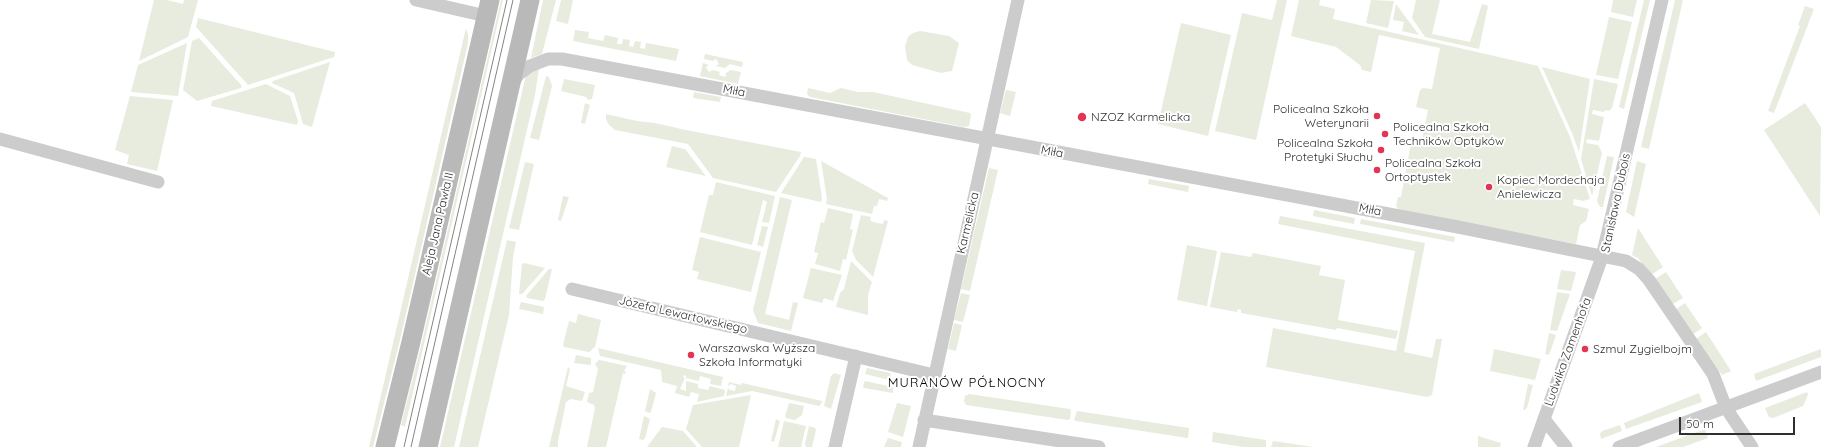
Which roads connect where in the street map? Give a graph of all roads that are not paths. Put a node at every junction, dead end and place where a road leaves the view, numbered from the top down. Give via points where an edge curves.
1 (416, 0) edge
2 (530, 0) edge
3 (1018, 0) edge
4 (1662, 0) edge
5 (488, 8) edge
6 (510, 86) junction
7 (987, 138) junction
8 (0, 139) edge
9 (158, 182) dead end
10 (1602, 257) junction
11 (572, 289) dead end
12 (856, 356) junction
13 (1821, 372) edge
14 (934, 375) junction
15 (1726, 408) junction
16 (924, 420) junction
17 (1544, 420) junction
18 (385, 447) edge
19 (428, 447) edge
20 (835, 447) edge
21 (919, 447) edge
22 (1099, 447) edge
23 (1534, 447) edge
24 (1566, 447) edge
25 (1619, 447) edge
26 (1752, 447) edge

1 - 5 street
2 - 6 main road
3 - 7 street, Karmelicka
4 - 10 street, Stanisława Dubois
5 - 18 main road, Aleja Jana Pawła II
6 - 7 street, Miła via 519,74 530,66 548,59 562,59
6 - 19 main road
7 - 10 street, Miła via 1552,245
7 - 14 street, Karmelicka
8 - 9 street
10 - 15 street, Stanisława Dubois via 1626,261 1639,269 1649,280 1713,374
10 - 17 street, Ludwika Zamenhofa
11 - 12 street, Józefa Lewartowskiego
12 - 14 street, Józefa Lewartowskiego
12 - 20 street
13 - 15 street
14 - 16 street, Karmelicka
15 - 25 street
15 - 26 street, Stanisława Dubois
16 - 21 street, Karmelicka
16 - 22 street
17 - 23 street, Ludwika Zamenhofa
17 - 24 street

